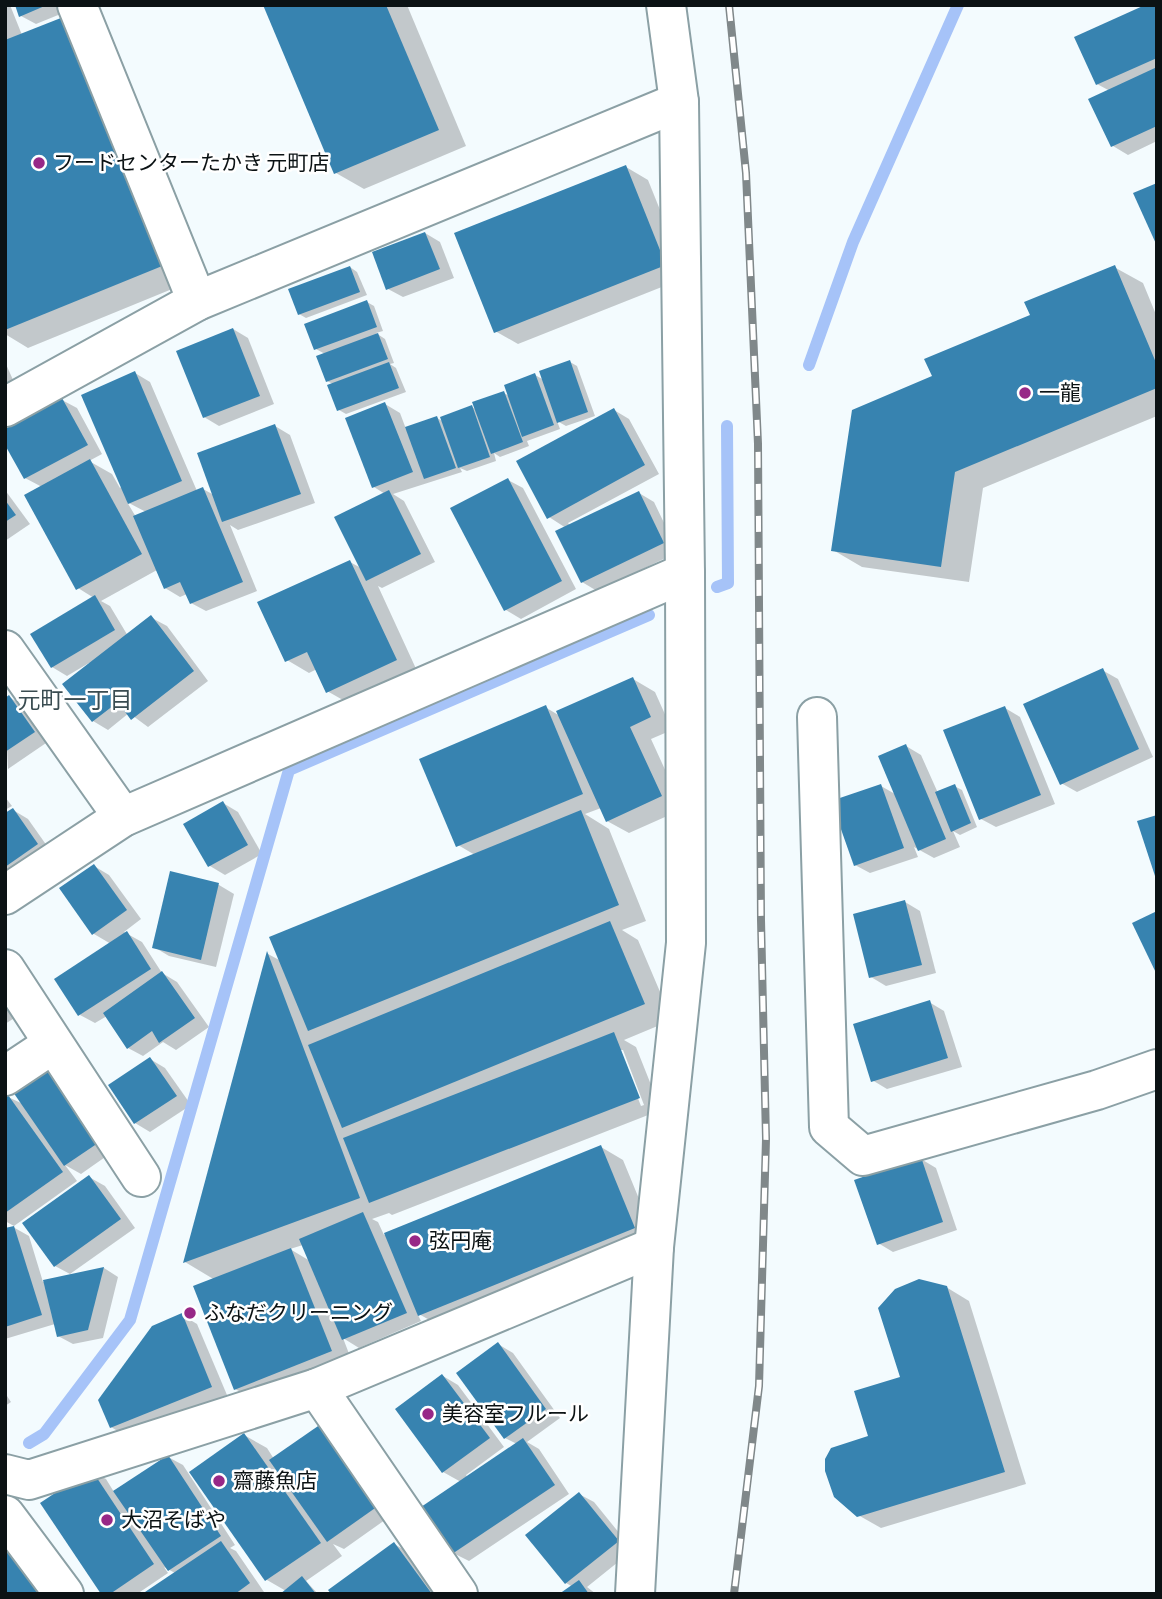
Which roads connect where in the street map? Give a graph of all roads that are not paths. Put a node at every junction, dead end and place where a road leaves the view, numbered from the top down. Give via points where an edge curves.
1 (77, 5) edge
2 (666, 5) edge
3 (678, 102) junction
4 (197, 301) junction
5 (5, 407) edge
6 (685, 573) junction
7 (10, 665) edge
8 (817, 717) dead end
9 (123, 817) junction
10 (5, 895) edge
11 (5, 970) edge
12 (53, 1044) junction
13 (1157, 1069) edge
14 (5, 1076) edge
15 (141, 1177) dead end
16 (654, 1247) junction
17 (317, 1388) junction
18 (5, 1474) edge
19 (5, 1515) edge
20 (64, 1594) edge
21 (458, 1594) edge
22 (635, 1594) edge

1 - 4 street
2 - 3 street
3 - 4 street
3 - 6 street
4 - 5 street
6 - 9 street
6 - 16 street via 686,943
7 - 9 street
8 - 13 street via 829,1127 863,1156
9 - 10 street
11 - 12 street
12 - 14 street
12 - 15 street
16 - 17 street
16 - 22 street
17 - 18 street via 29,1480
17 - 21 street
19 - 20 street

